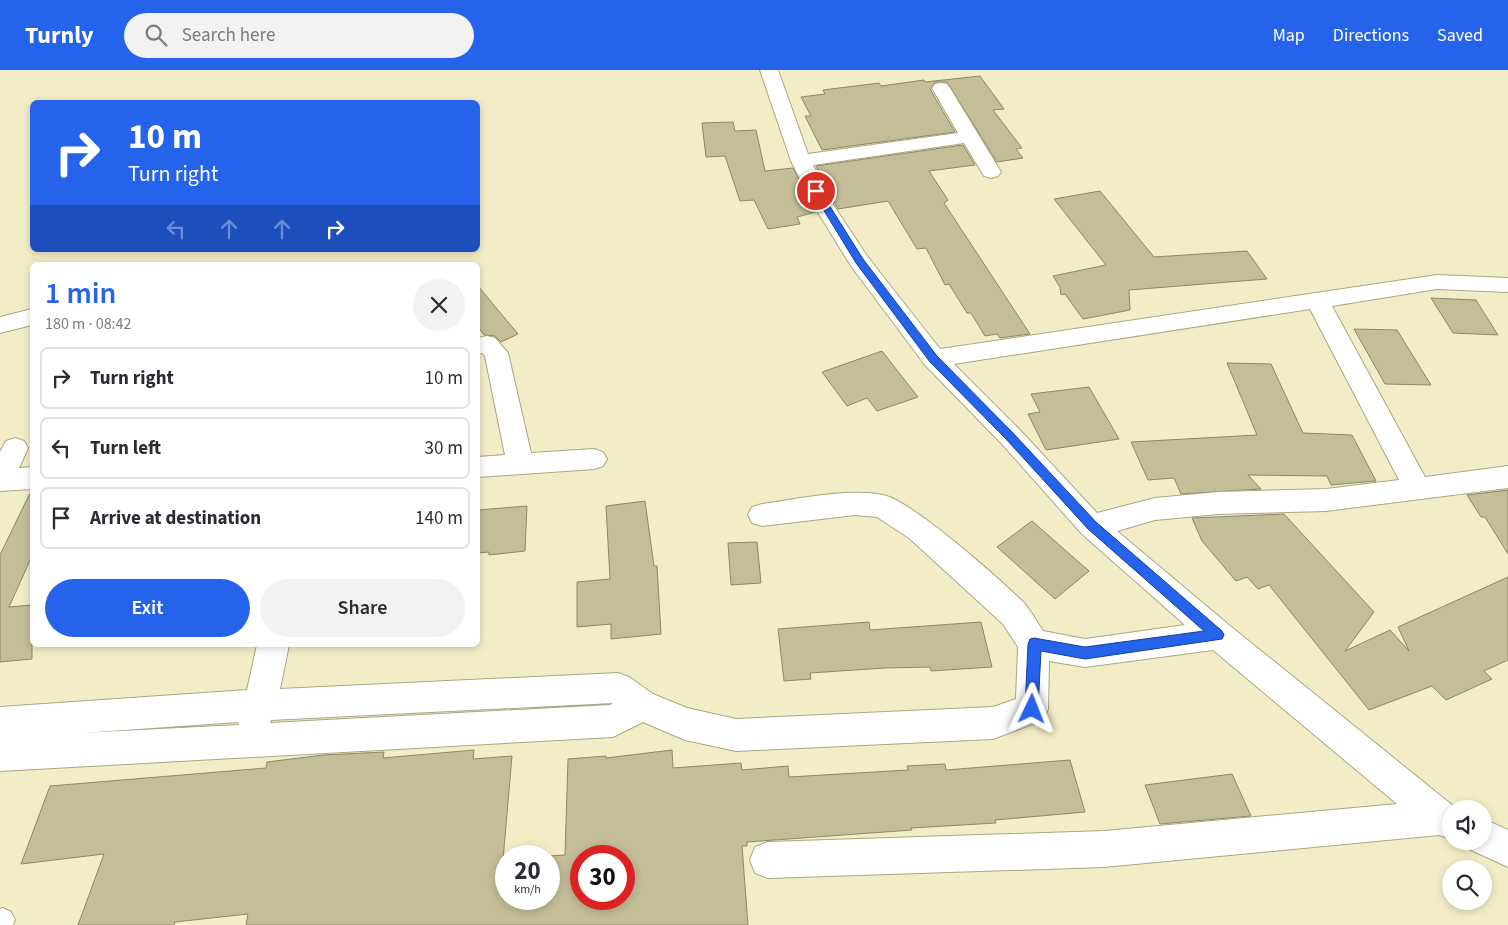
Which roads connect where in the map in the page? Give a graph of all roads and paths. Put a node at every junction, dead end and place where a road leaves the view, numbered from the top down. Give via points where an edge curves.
1 (769, 70) edge
2 (940, 88) dead end
3 (970, 137) junction
4 (801, 161) junction
5 (991, 172) dead end
6 (1508, 286) edge
7 (1318, 300) junction
8 (30, 318) edge
9 (0, 325) edge
10 (480, 346) edge
11 (934, 359) junction
12 (16, 448) edge
13 (594, 459) dead end
14 (520, 464) junction
15 (480, 467) edge
16 (1508, 477) edge
17 (30, 478) edge
18 (0, 480) edge
19 (1417, 488) junction
20 (762, 515) dead end
21 (1092, 526) junction
22 (1218, 635) junction
23 (1034, 644) junction
24 (273, 647) edge
25 (260, 704) junction
26 (642, 705) junction
27 (0, 723) edge
28 (248, 740) junction
29 (0, 754) edge
30 (1442, 816) edge
31 (1442, 819) edge
32 (1492, 841) edge
33 (1508, 849) edge
34 (768, 860) dead end

1 - 4 street
2 - 3 street
3 - 4 street
3 - 5 street
4 - 11 street via 824,206 860,261
6 - 7 street via 1437,282
7 - 11 street
7 - 19 street
8 - 9 street
10 - 14 street via 488,344 496,353
11 - 21 street
12 - 18 street
13 - 14 street
14 - 15 street
16 - 19 street
17 - 18 street
19 - 21 street via 1326,500 1218,503 1155,509
20 - 23 street via 855,504 883,506 918,530 982,584 1014,614
21 - 22 street
22 - 23 street via 1085,653
22 - 30 street
23 - 26 street via 1032,709 993,723 736,735 685,724
24 - 25 street
25 - 26 street via 618,688
25 - 27 street
25 - 28 street
26 - 28 street via 613,720
28 - 29 street
31 - 34 street via 1104,849
32 - 33 street

